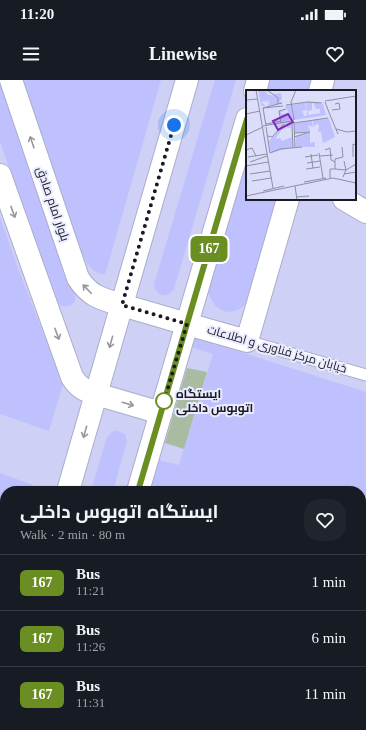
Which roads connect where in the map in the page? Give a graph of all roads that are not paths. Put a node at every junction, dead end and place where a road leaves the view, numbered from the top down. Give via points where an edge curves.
1 (11, 80) edge
2 (187, 80) edge
3 (258, 80) edge
4 (323, 80) edge
5 (255, 90) edge
6 (320, 90) edge
7 (246, 122) edge
8 (0, 175) edge
9 (288, 200) edge
10 (346, 200) edge
11 (366, 212) edge
12 (122, 305) junction
13 (187, 324) junction
14 (247, 341) junction
15 (366, 375) edge
16 (96, 394) junction
17 (161, 413) junction
18 (69, 486) edge
19 (139, 486) edge

12 -> 1 main road, بلوار امام صادق via 95,296 78,278
2 - 12 main road
3 - 5 main road
4 - 6 main road
7 - 13 main road
8 -> 16 main road via 72,377 79,387
9 - 14 main road
10 - 11 main road
12 - 13 main road, بلوار امام صادق
12 -> 16 main road
13 - 14 main road, خیابان مرکز فناوری و اطلاعات
13 - 17 main road
14 - 15 lane, خیابان مرکز فناوری و اطلاعات
16 -> 17 main road
16 -> 18 main road
17 - 19 main road

